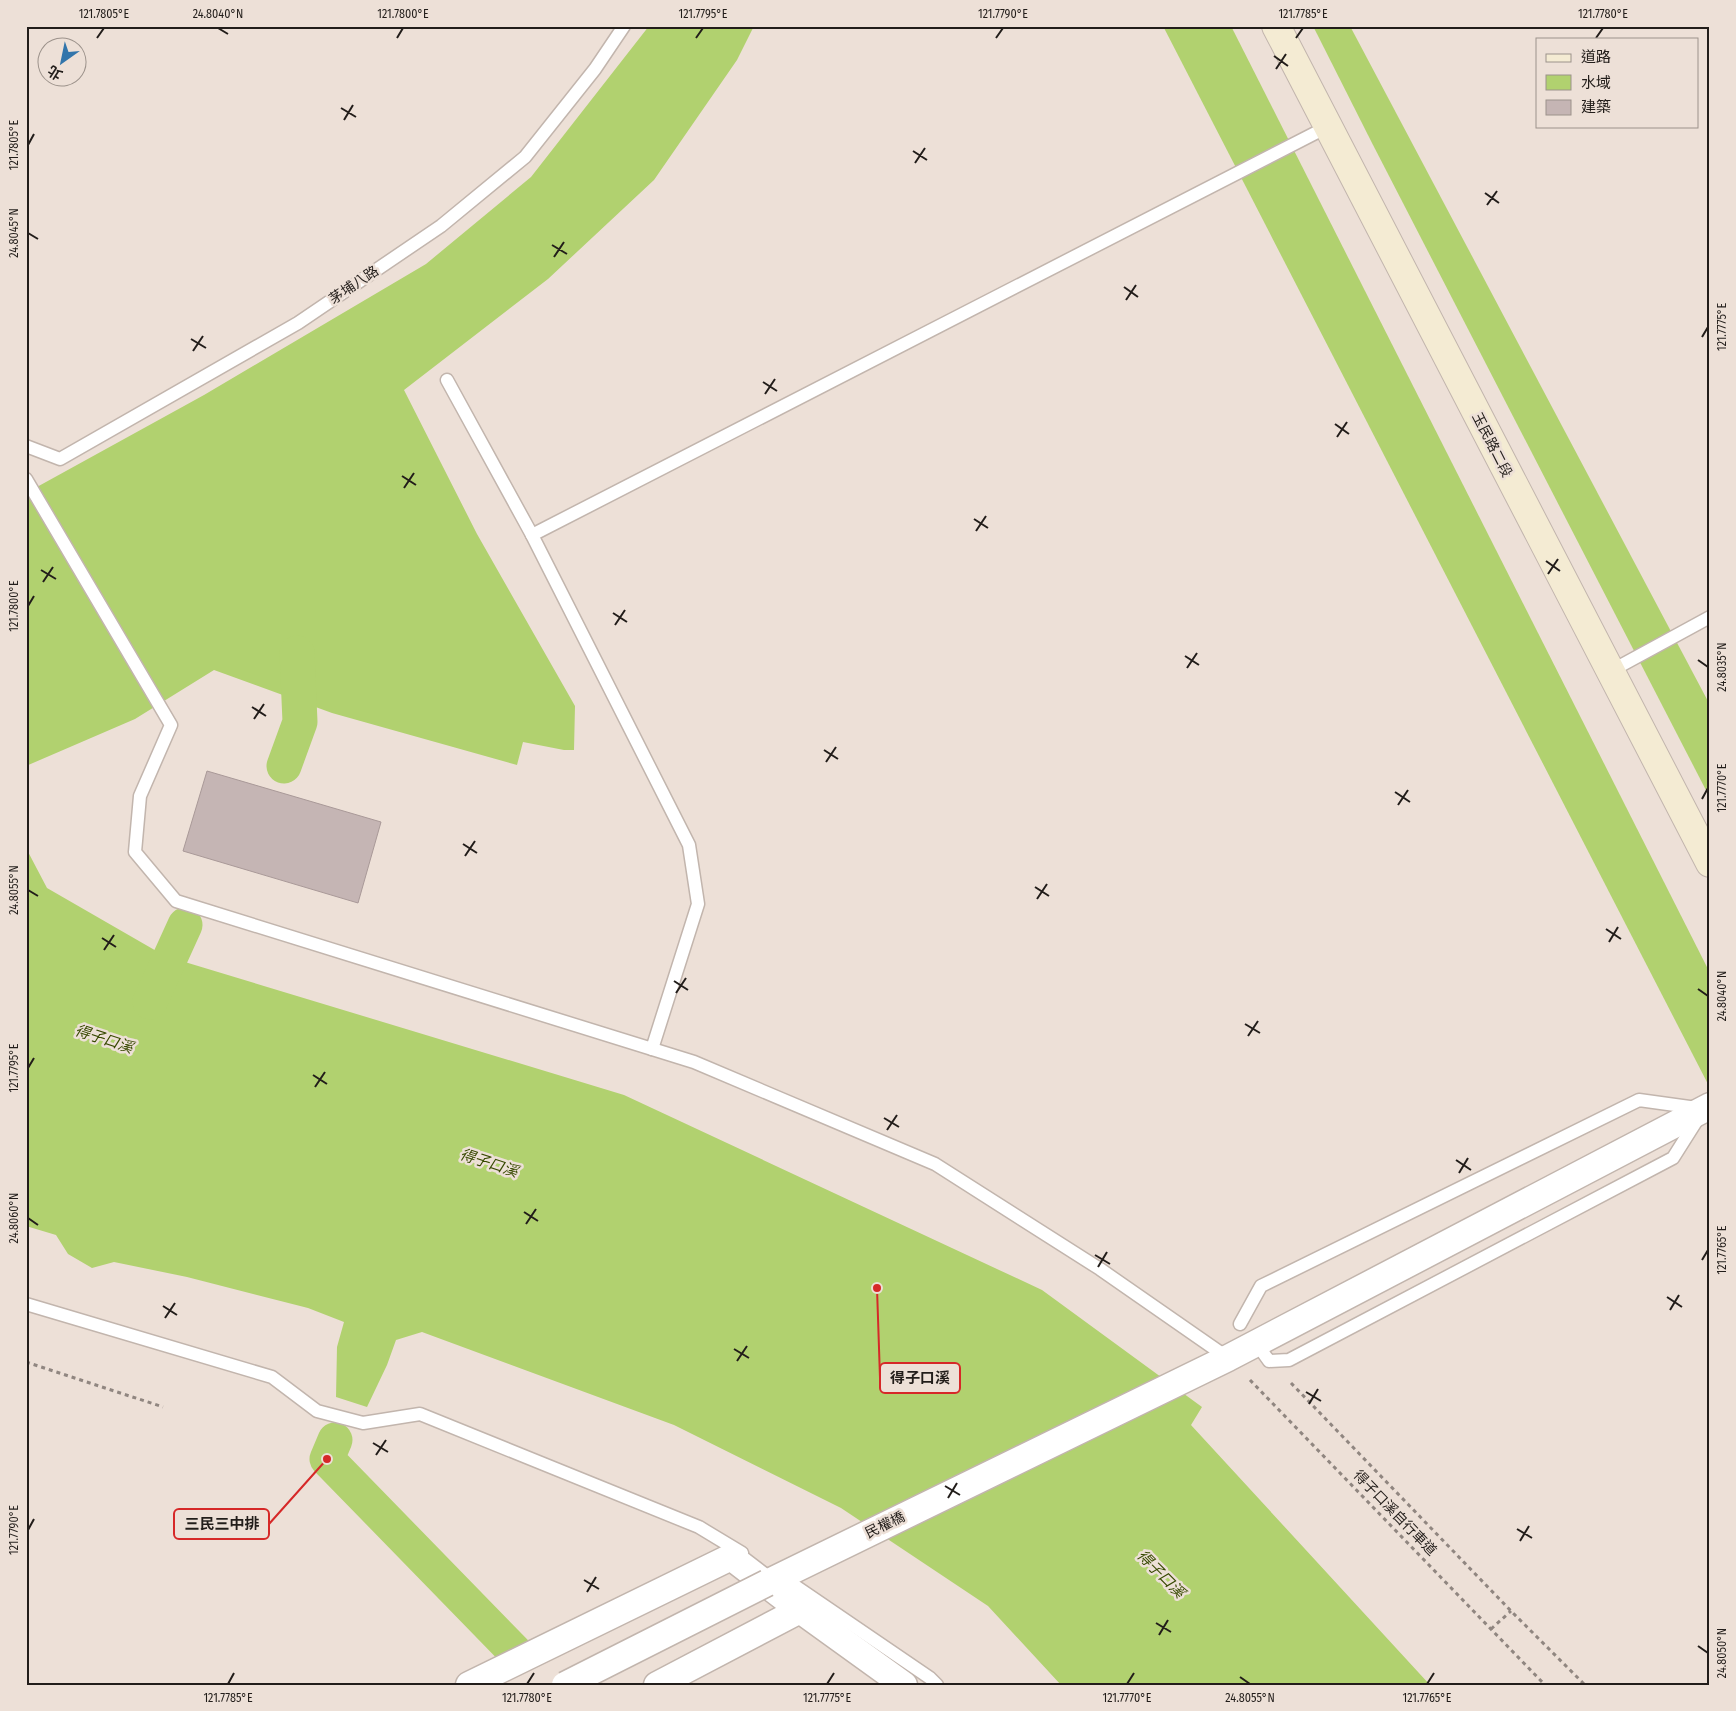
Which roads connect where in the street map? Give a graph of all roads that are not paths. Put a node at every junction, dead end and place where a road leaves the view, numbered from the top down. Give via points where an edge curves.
1 (624, 26) edge
2 (1276, 26) edge
3 (1329, 126) junction
4 (447, 380) dead end
5 (26, 446) edge
6 (26, 479) edge
7 (532, 536) junction
8 (1710, 617) edge
9 (1609, 672) junction
10 (1710, 863) edge
11 (652, 1049) junction
12 (1707, 1107) edge
13 (26, 1304) edge
14 (1240, 1324) dead end
15 (1266, 1357) road end
16 (1217, 1363) junction
17 (775, 1573) junction
18 (800, 1610) junction
19 (469, 1685) edge
20 (565, 1685) edge
21 (656, 1685) edge
22 (904, 1685) edge
23 (937, 1685) edge

1 - 5 lane, 茅埔八路 via 595,69 525,157 441,226 298,323 60,459
2 - 3 street, 玉民路二段
3 - 7 lane
3 - 9 street, 玉民路二段
4 - 7 lane
6 - 11 lane via 171,725 140,796 135,852 176,901
7 - 11 lane via 689,845 698,904
8 - 9 lane
9 - 10 street, 玉民路二段
11 - 16 lane via 694,1062 935,1164 1100,1269
12 - 14 lane via 1639,1100 1261,1286
12 - 15 lane via 1672,1158 1289,1360
12 - 16 street, 民權橋
13 - 17 lane via 272,1377 317,1410 363,1423 420,1414 698,1527
16 - 17 street, 民權橋
17 - 20 street, 民權橋, bridge
17 - 23 lane
18 - 19 street via 731,1557
18 - 21 street
18 - 22 street

